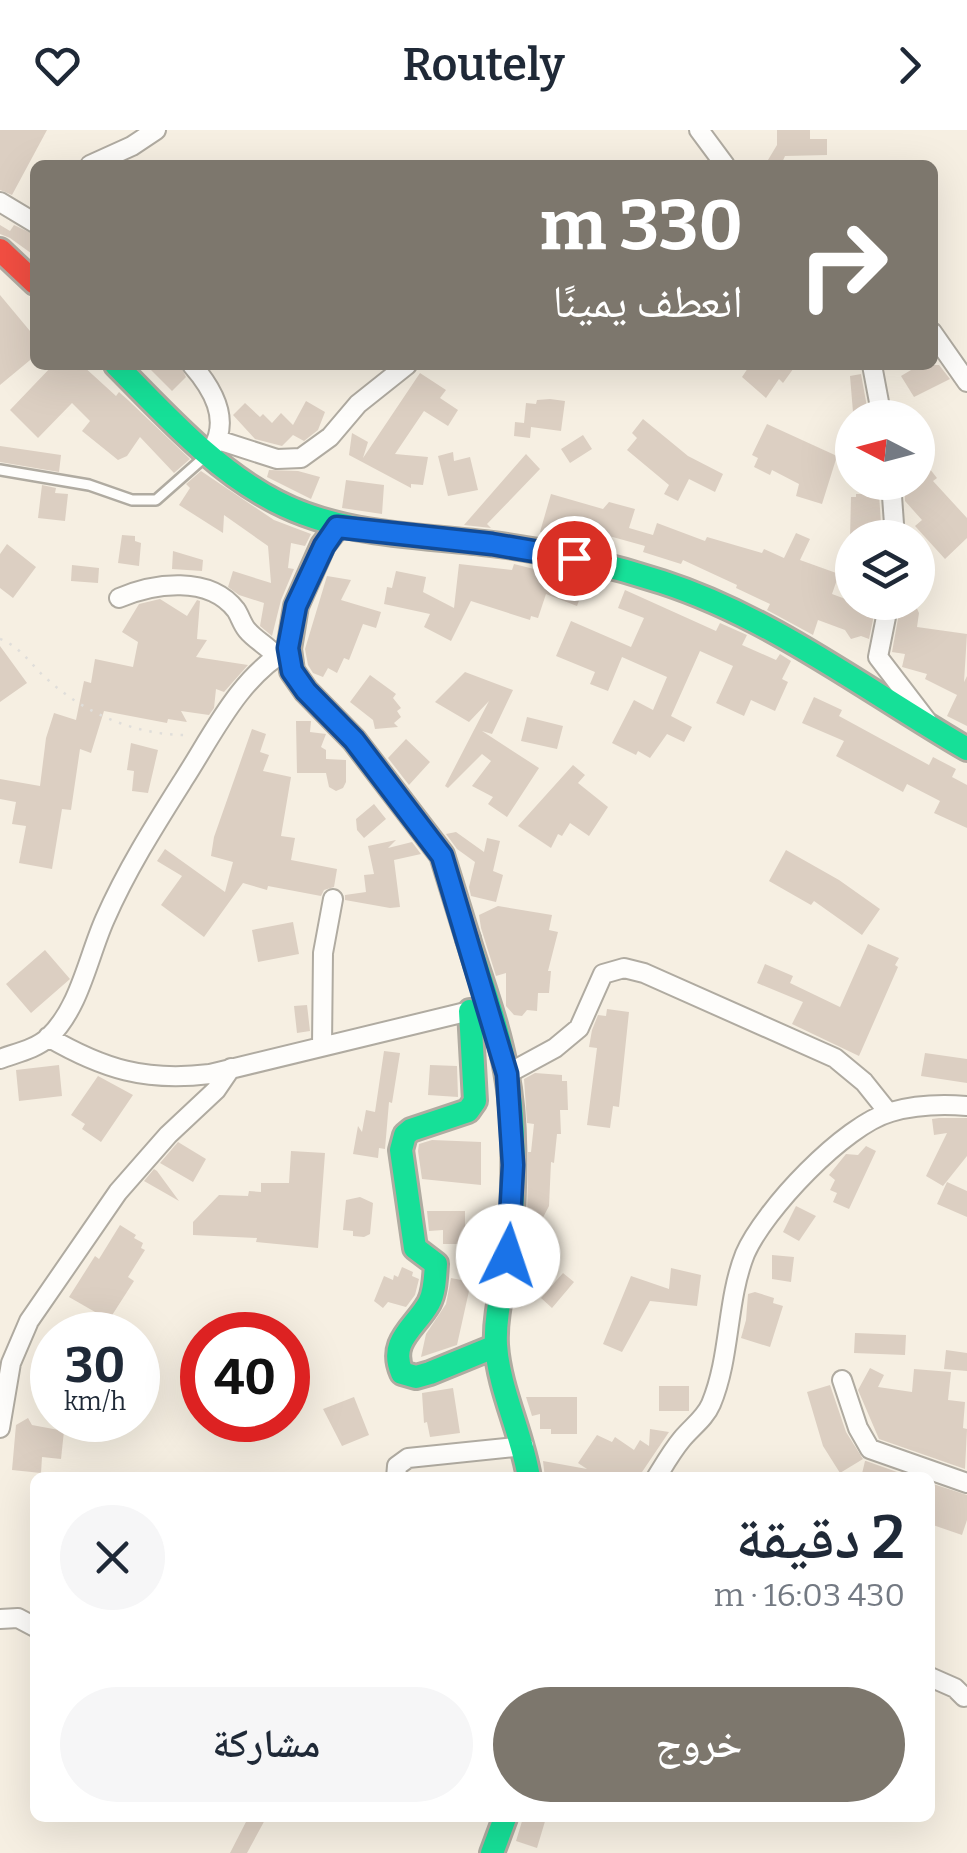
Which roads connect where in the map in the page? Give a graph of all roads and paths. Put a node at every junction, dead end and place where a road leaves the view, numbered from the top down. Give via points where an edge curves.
1 (156, 130) edge
2 (699, 130) edge
3 (101, 160) edge
4 (721, 160) edge
5 (0, 202) edge
6 (30, 221) edge
7 (0, 250) edge
8 (30, 278) edge
9 (938, 341) edge
10 (122, 370) edge
11 (196, 370) edge
12 (401, 370) edge
13 (873, 370) edge
14 (967, 382) edge
15 (879, 400) edge
16 (213, 447) junction
17 (0, 470) edge
18 (337, 527) junction
19 (119, 598) dead end
20 (885, 620) edge
21 (0, 639) edge
22 (282, 652) junction
23 (932, 730) junction
24 (211, 734) junction
25 (967, 749) edge
26 (333, 899) dead end
27 (479, 1009) junction
28 (48, 1037) junction
29 (322, 1046) junction
30 (0, 1060) edge
31 (231, 1068) junction
32 (507, 1074) junction
33 (967, 1106) edge
34 (888, 1112) junction
35 (496, 1346) junction
36 (842, 1380) dead end
37 (0, 1428) edge
38 (524, 1446) junction
39 (396, 1472) edge
40 (527, 1472) edge
41 (660, 1472) edge
42 (934, 1472) edge
43 (935, 1472) edge
44 (967, 1484) edge
45 (0, 1620) edge
46 (30, 1624) edge
47 (935, 1679) edge
48 (964, 1697) dead end
49 (504, 1822) edge
50 (492, 1853) edge

1 - 3 street
2 - 4 street
5 - 6 street
7 - 8 street
9 - 14 street
10 - 16 street
11 - 16 street via 213,391 221,420
12 - 16 street via 302,458
13 - 15 street
16 - 17 lane via 156,500
16 - 18 street via 226,470
18 - 22 street via 307,578
18 - 23 street via 574,558 663,582 736,609
19 - 22 street via 154,586 197,588 219,597 248,632
20 - 23 street via 878,657
21 - 24 path via 68,698 110,718 154,733
22 - 24 street
22 - 27 street via 306,691 354,740 442,856
23 - 25 street
24 - 28 street via 142,844 74,998
26 - 29 street via 323,954
27 - 29 street
27 - 32 street
27 - 35 street via 475,1101 468,1111 411,1130 401,1150 415,1248 436,1264 428,1304 405,1331 398,1366 416,1376
28 - 30 street
28 - 31 street via 78,1055 142,1076
29 - 31 street
31 - 37 street via 118,1192 29,1321 12,1363
32 - 34 street via 579,1028 603,974 624,968 834,1058
32 - 35 street via 511,1234
33 - 34 street
34 - 41 street via 794,1183 746,1252 710,1404
35 - 38 street
36 - 42 street via 870,1449
38 - 39 street via 408,1458
38 - 40 street
43 - 44 street
45 - 46 street
47 - 48 street
49 - 50 street

